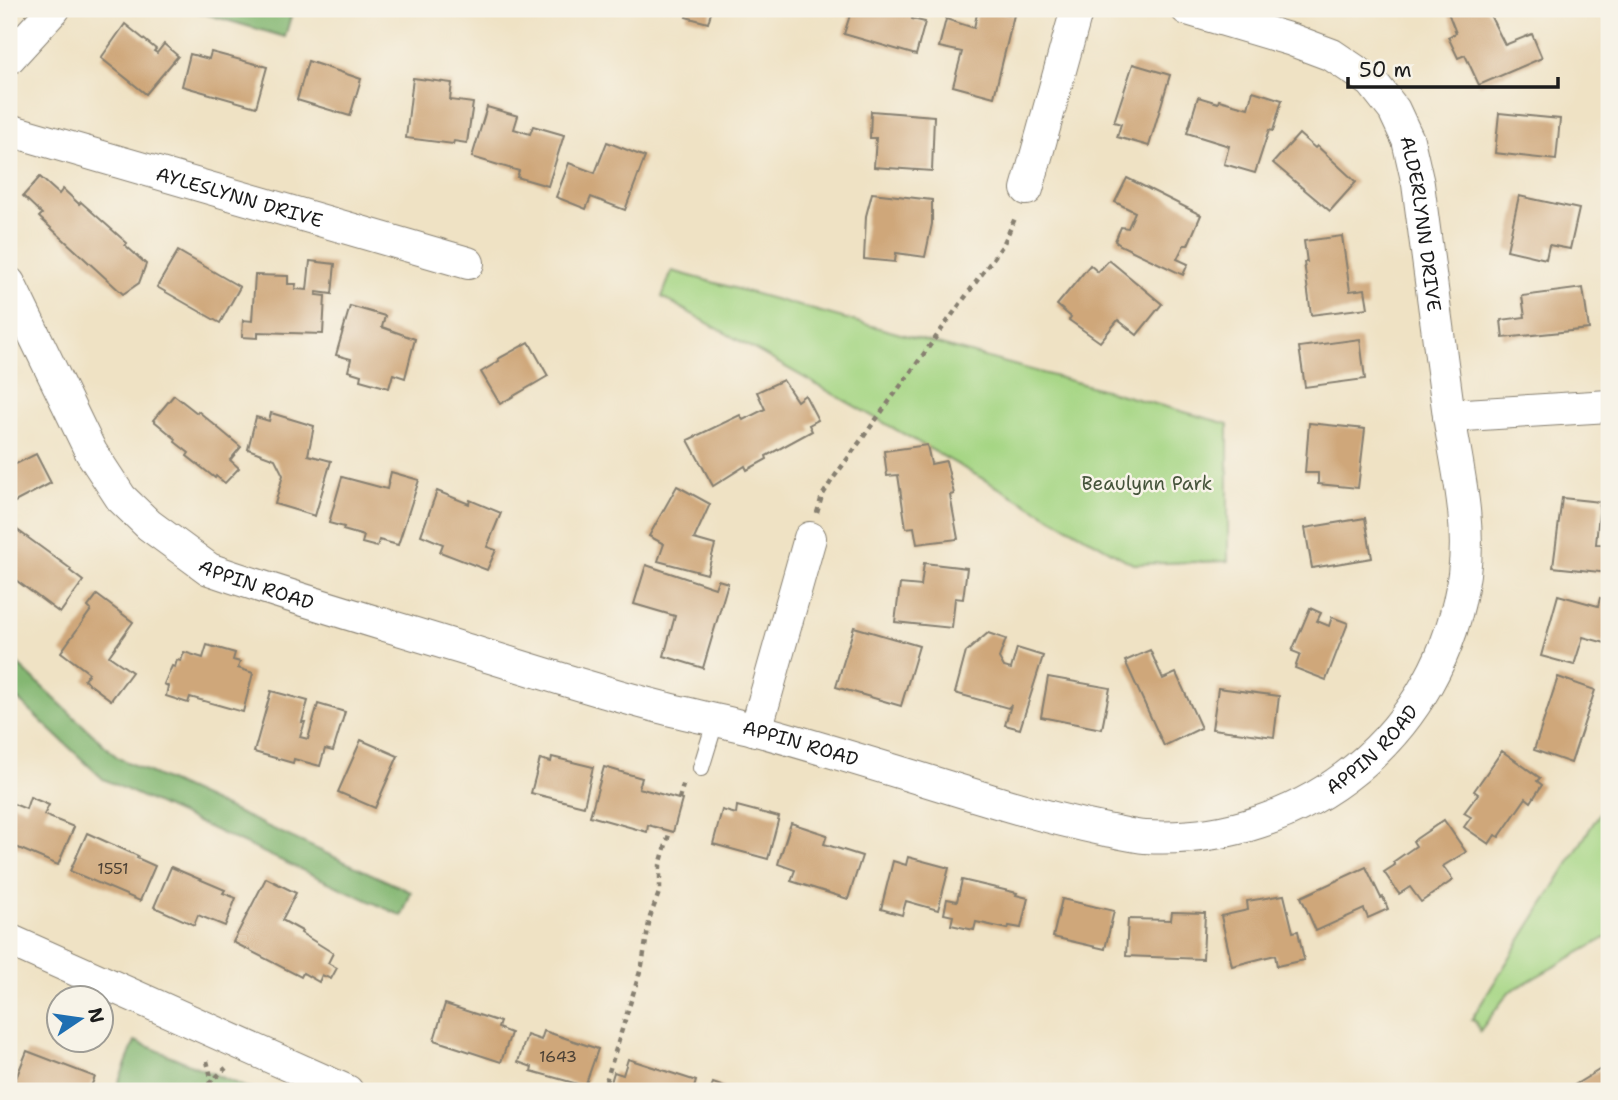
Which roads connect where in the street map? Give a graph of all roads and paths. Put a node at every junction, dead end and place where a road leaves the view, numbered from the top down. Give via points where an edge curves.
1 (54, 9) edge
2 (1077, 9) edge
3 (1186, 9) edge
4 (9, 58) edge
5 (9, 130) edge
6 (1027, 189) joint
7 (468, 263) dead end
8 (9, 283) edge
9 (1609, 407) edge
10 (1449, 416) junction
11 (810, 537) joint
12 (716, 719) junction
13 (756, 730) junction
14 (701, 768) dead end
15 (670, 831) dead end
16 (9, 940) edge
17 (205, 1053) dead end
18 (212, 1080) dead end
19 (347, 1091) edge
20 (603, 1091) edge

1 - 4 street
2 - 6 street
3 - 10 street, ALDERLYNN DRIVE via 1332,55 1372,82 1394,110 1408,140 1418,184
5 - 7 street, AYLESLYNN DRIVE
6 - 11 path via 1003,245 822,496
8 - 12 street, APPIN ROAD via 91,452 121,498 209,569 594,688
9 - 10 street
10 - 13 street, APPIN ROAD via 1465,520 1465,571 1456,617 1440,662 1423,695 1366,762 1334,787 1296,807 1223,831 1142,837 1051,819
11 - 13 street
12 - 13 street, APPIN ROAD
12 - 14 lane
15 - 20 path via 642,965
16 - 19 street
17 - 18 path

